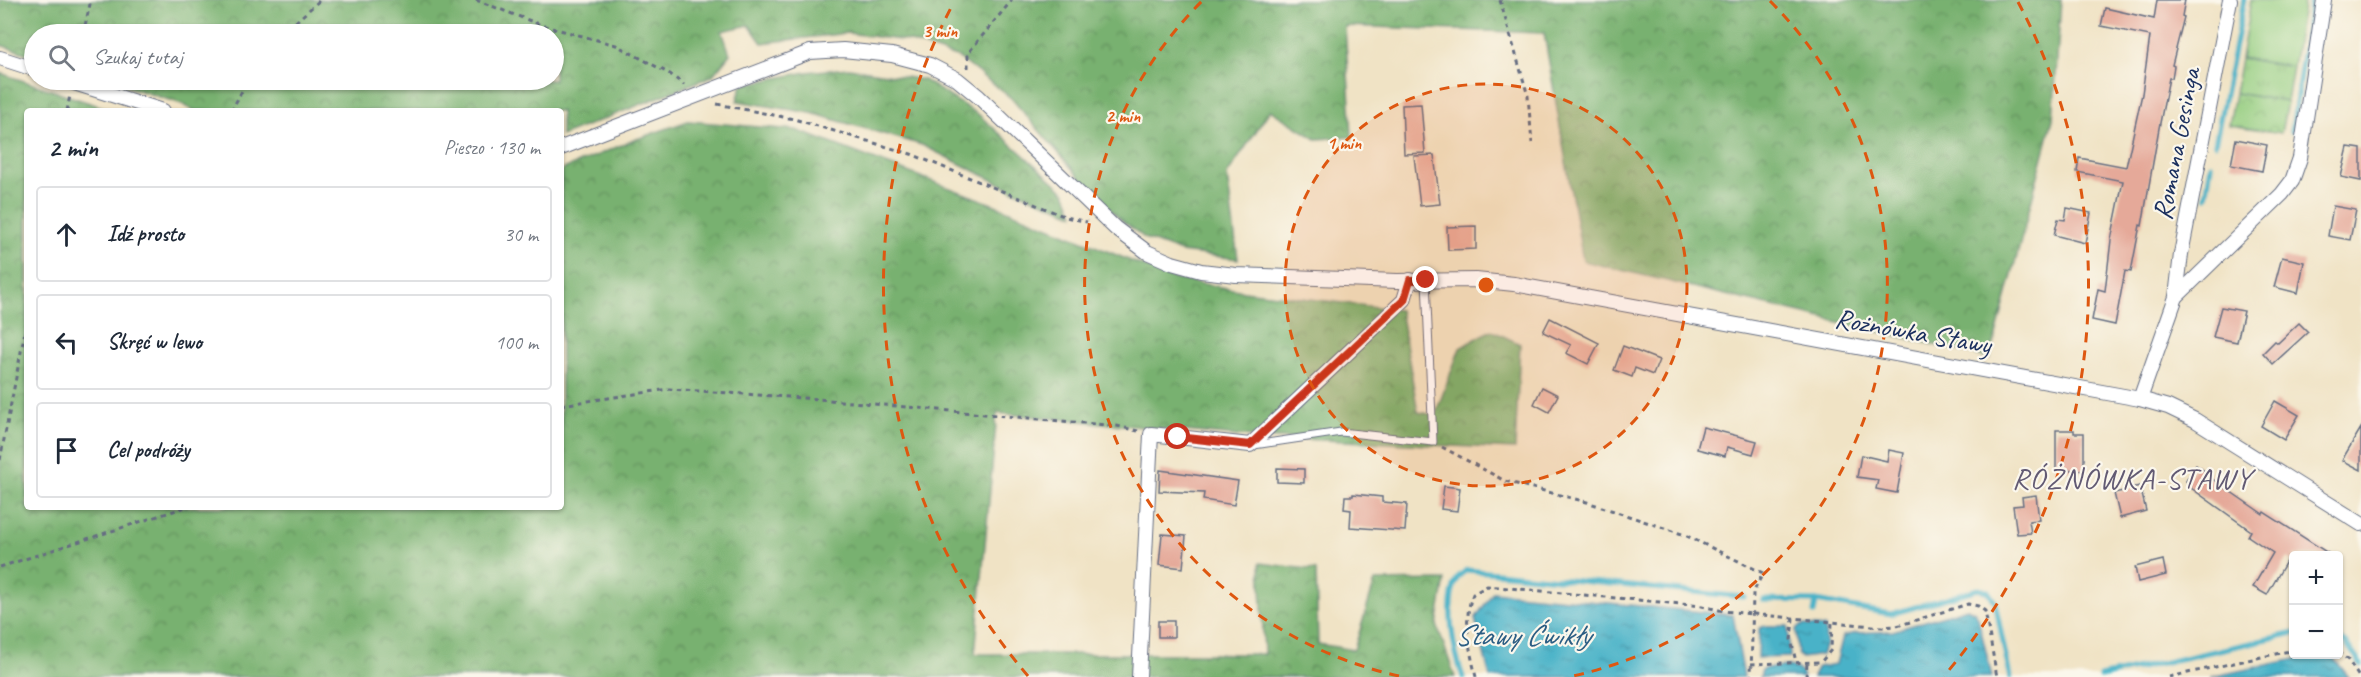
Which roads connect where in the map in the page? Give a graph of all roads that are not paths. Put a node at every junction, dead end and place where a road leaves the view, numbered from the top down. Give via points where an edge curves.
1 (2230, 0) edge
2 (2324, 0) edge
3 (0, 58) edge
4 (24, 66) edge
5 (97, 90) edge
6 (154, 108) edge
7 (564, 147) edge
8 (1410, 280) junction
9 (1426, 280) junction
10 (2176, 297) junction
11 (2140, 399) junction
12 (1250, 445) junction
13 (2361, 524) edge
14 (1139, 677) edge

1 - 10 street, Romana Gesinga
2 - 10 street, Romana Gesinga via 2302,148 2292,181
3 - 4 street
5 - 6 street
7 - 8 street, Rożnówka Stawy via 802,55 825,50 880,53 930,65 968,88 1115,228 1147,252 1172,263 1201,271 1261,276
8 - 9 street, Rożnówka Stawy
8 - 12 street via 1404,300
9 - 11 street, Rożnówka Stawy via 1514,285
9 - 12 lane via 1433,442 1341,432
10 - 11 street, Romana Gesinga
11 - 13 street, Rożnówka Stawy via 2203,424
12 - 14 street via 1151,434

